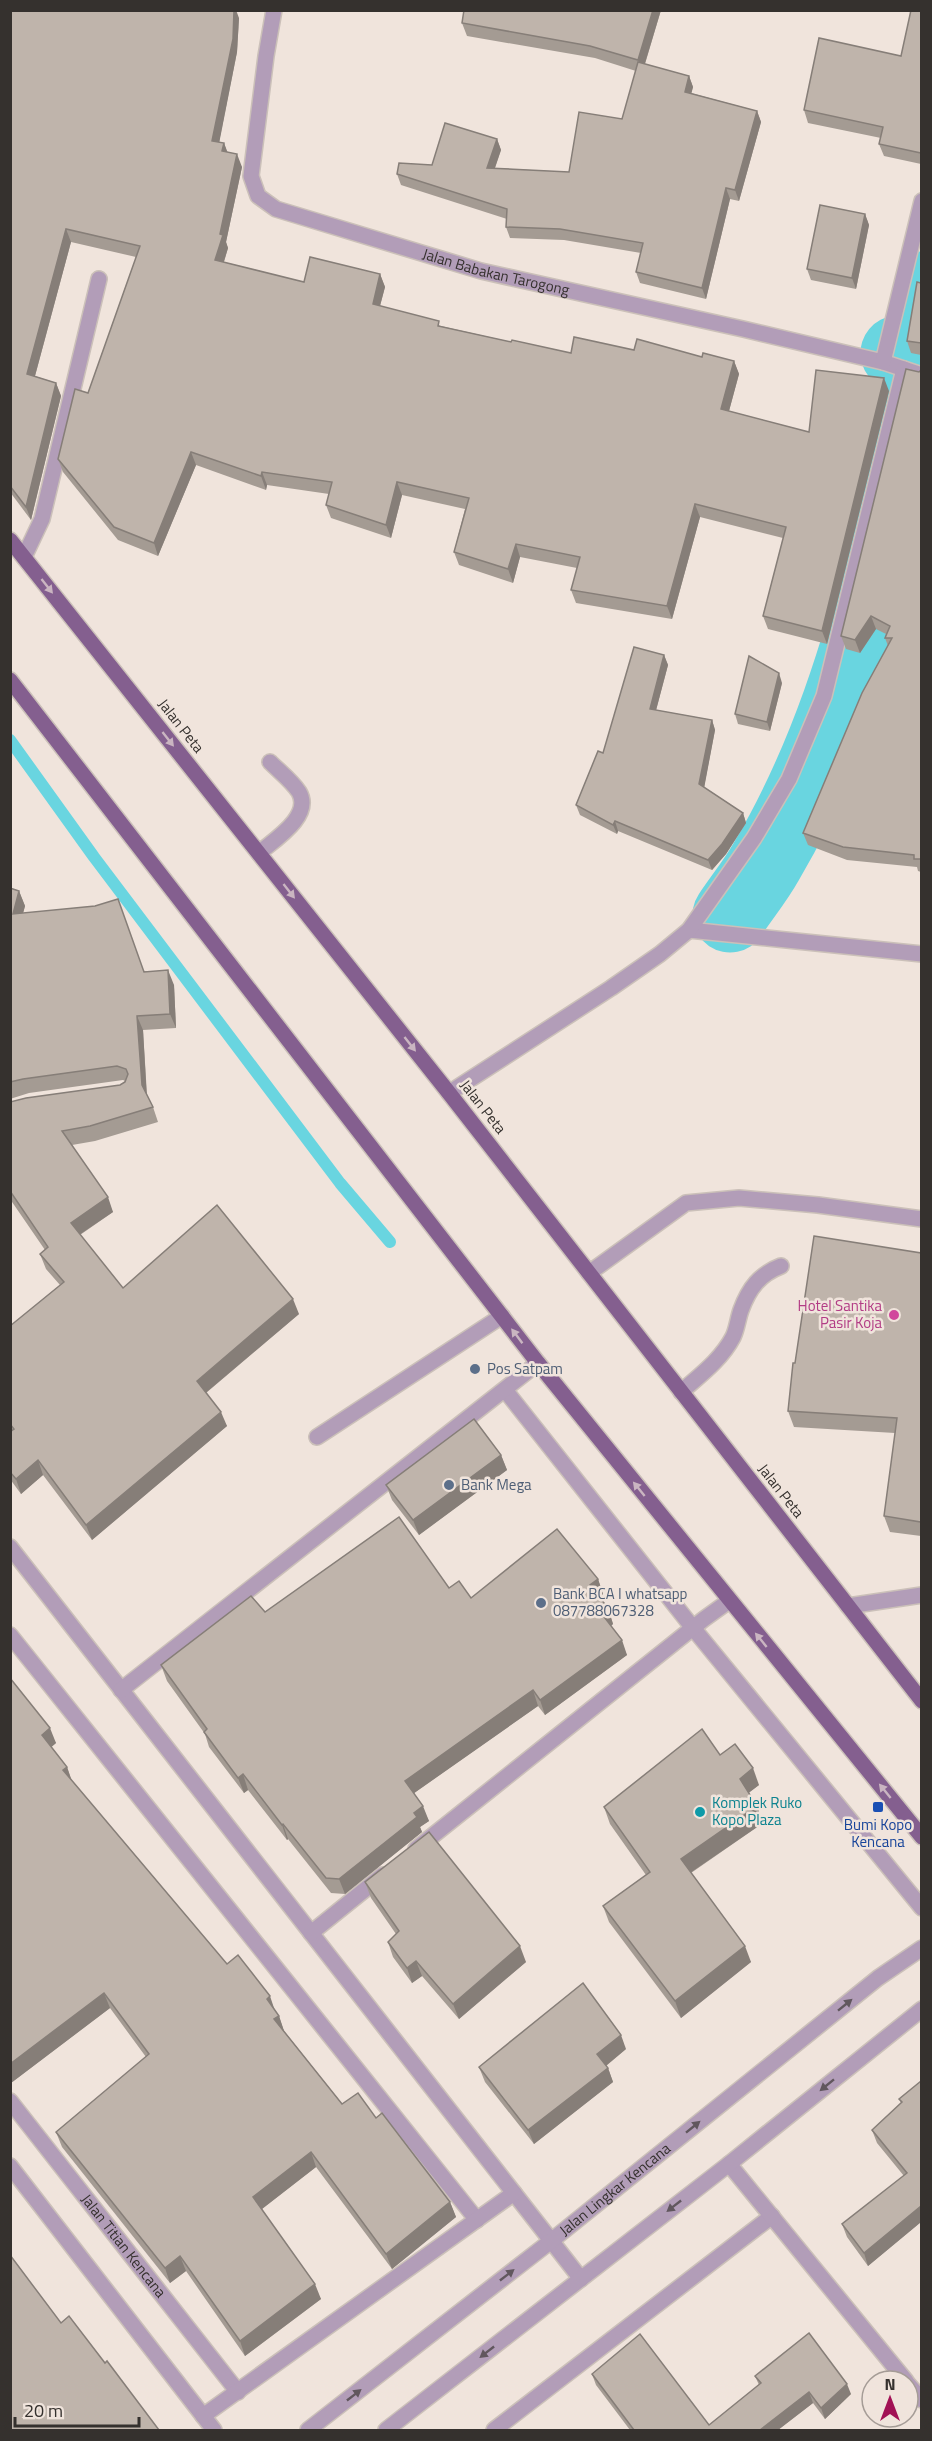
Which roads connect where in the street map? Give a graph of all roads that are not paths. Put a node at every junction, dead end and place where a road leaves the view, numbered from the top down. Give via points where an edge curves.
1 (274, 10) edge
2 (921, 201) edge
3 (99, 279) dead end
4 (883, 362) junction
5 (912, 372) edge
6 (10, 540) edge
7 (24, 557) junction
8 (10, 680) edge
9 (270, 762) dead end
10 (259, 853) junction
11 (689, 930) junction
12 (921, 954) edge
13 (449, 1093) junction
14 (921, 1219) edge
15 (781, 1266) dead end
16 (589, 1273) junction
17 (502, 1316) junction
18 (538, 1363) junction
19 (505, 1390) junction
20 (681, 1392) junction
21 (317, 1437) dead end
22 (10, 1547) edge
23 (921, 1595) edge
24 (729, 1601) junction
25 (848, 1606) junction
26 (693, 1628) junction
27 (10, 1635) edge
28 (121, 1690) junction
29 (921, 1701) edge
30 (921, 1837) edge
31 (921, 1908) edge
32 (310, 1933) junction
33 (921, 1948) edge
34 (921, 2009) edge
35 (10, 2101) edge
36 (729, 2164) junction
37 (10, 2166) edge
38 (514, 2193) junction
39 (772, 2216) junction
40 (477, 2220) junction
41 (551, 2241) junction
42 (581, 2279) junction
43 (896, 2369) edge
44 (238, 2392) junction
45 (203, 2416) junction
46 (214, 2430) edge
47 (308, 2430) edge
48 (386, 2430) edge
49 (494, 2430) edge

1 - 4 street, Jalan Babakan Tarogong via 251,176 258,196 276,209 481,271
2 - 4 street
3 - 7 street via 42,519
4 - 5 street, Jalan Babakan Tarogong
5 - 11 street via 824,696 789,779 754,838
6 - 7 main road, Jalan Peta
7 -> 10 main road, Jalan Peta
8 - 17 main road
9 - 10 street via 298,791 302,806 294,822
10 -> 13 main road, Jalan Peta
11 - 12 street
11 - 13 street via 611,988
13 - 16 main road, Jalan Peta
14 - 16 street via 739,1198 686,1203
15 - 20 street via 765,1272 752,1287 732,1337 712,1365
16 - 20 main road, Jalan Peta
18 -> 17 main road
17 - 21 street
18 - 19 street
24 -> 18 main road
19 - 26 street
19 - 28 street
20 - 25 main road, Jalan Peta
22 - 28 street
23 - 25 street
24 - 26 street
30 -> 24 main road
25 - 29 main road, Jalan Peta
26 - 31 street
26 - 32 street
27 - 40 street
28 - 32 street
32 - 38 street
41 -> 33 street, Jalan Lingkar Kencana via 878,1978
34 -> 36 street
35 - 44 street, Jalan Titian Kencana
36 - 39 street
36 -> 42 street
37 - 45 street
38 - 40 street
38 - 41 street
39 - 43 street
39 - 49 street
40 - 44 street
41 - 42 street
47 -> 41 street, Jalan Lingkar Kencana
42 -> 48 street
44 - 45 street
45 - 46 street

